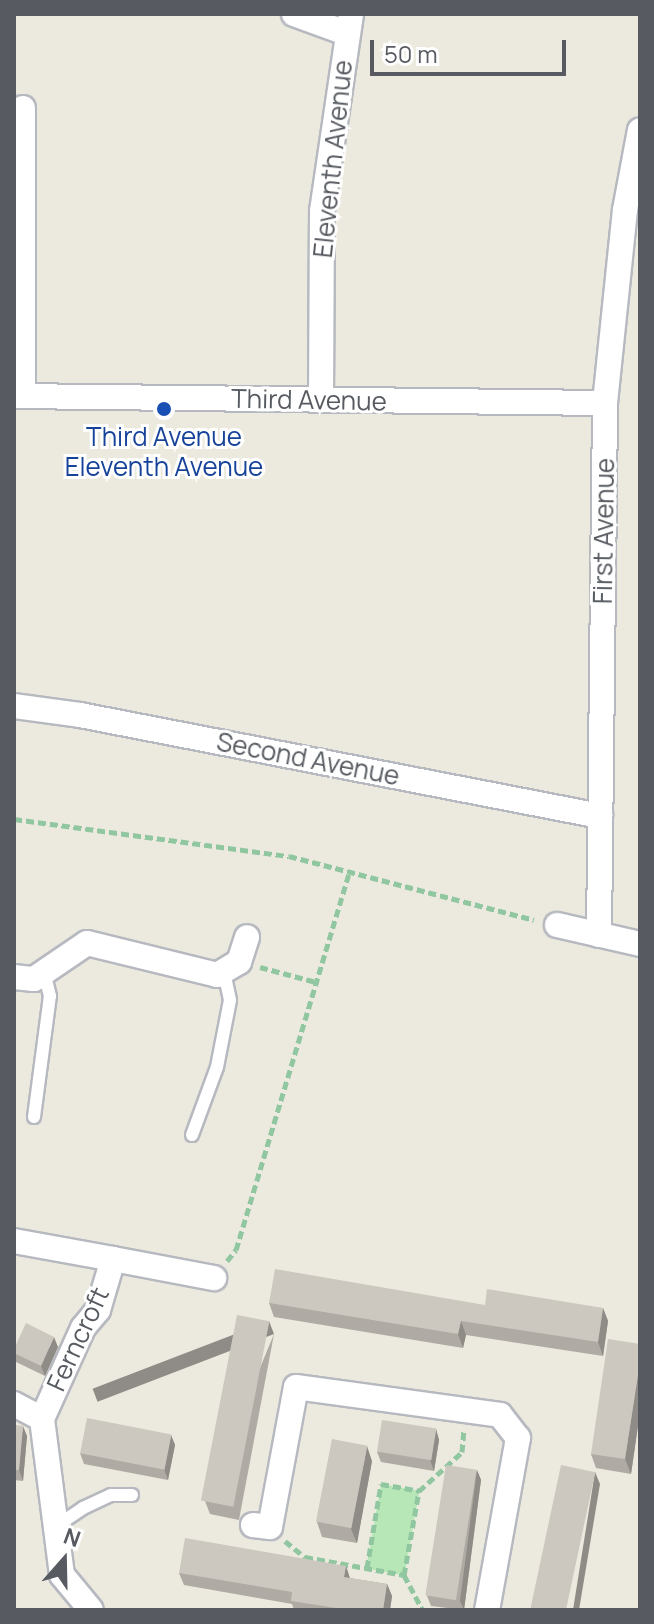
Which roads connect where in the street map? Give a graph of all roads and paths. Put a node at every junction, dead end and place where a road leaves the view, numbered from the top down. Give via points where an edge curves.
1 (294, 14) edge
2 (349, 24) edge
3 (23, 108) dead end
4 (640, 130) edge
5 (19, 396) edge
6 (321, 400) junction
7 (605, 403) junction
8 (14, 706) edge
9 (600, 816) junction
10 (14, 819) edge
11 (349, 873) junction
12 (557, 925) joint
13 (599, 935) junction
14 (247, 937) dead end
15 (640, 944) edge
16 (232, 966) junction
17 (44, 972) junction
18 (14, 977) edge
19 (316, 982) junction
20 (34, 1117) dead end
21 (192, 1135) dead end
22 (14, 1241) edge
23 (113, 1259) junction
24 (214, 1278) joint
25 (14, 1404) edge
26 (466, 1410) junction
27 (42, 1419) junction
28 (419, 1491) junction
29 (132, 1495) dead end
30 (261, 1526) joint
31 (55, 1527) junction
32 (366, 1569) junction
33 (404, 1575) junction
34 (91, 1610) edge
35 (423, 1610) edge
36 (487, 1610) edge

1 - 2 street
2 - 6 street, Eleventh Avenue via 322,211
3 - 5 street
4 - 7 street, First Avenue via 625,210
5 - 6 street, Third Avenue
6 - 7 street, Third Avenue
7 - 9 street, First Avenue
8 - 9 street, Second Avenue
9 - 13 street, First Avenue
10 - 11 path via 289,856
11 - 12 path
11 - 19 path
12 - 13 street
13 - 15 street
14 - 16 street
16 - 17 street via 217,975 87,943
16 - 19 path
16 - 21 lane via 217,1067
17 - 18 street via 34,979
17 - 20 lane via 50,996
19 - 24 path via 236,1250
22 - 23 street, Ferncroft
23 - 24 street, Ferncroft
23 - 27 street, Ferncroft via 98,1310 83,1328
25 - 27 street, Ferncroft
26 - 28 path via 462,1452
26 - 30 street via 300,1376
26 - 36 street via 500,1415 518,1438
27 - 31 street, Ferncroft
28 - 32 path via 381,1484
28 - 33 path
29 - 31 lane via 111,1495
30 - 32 path via 305,1557
31 - 34 street, Ferncroft via 62,1575
32 - 33 path
33 - 35 path

